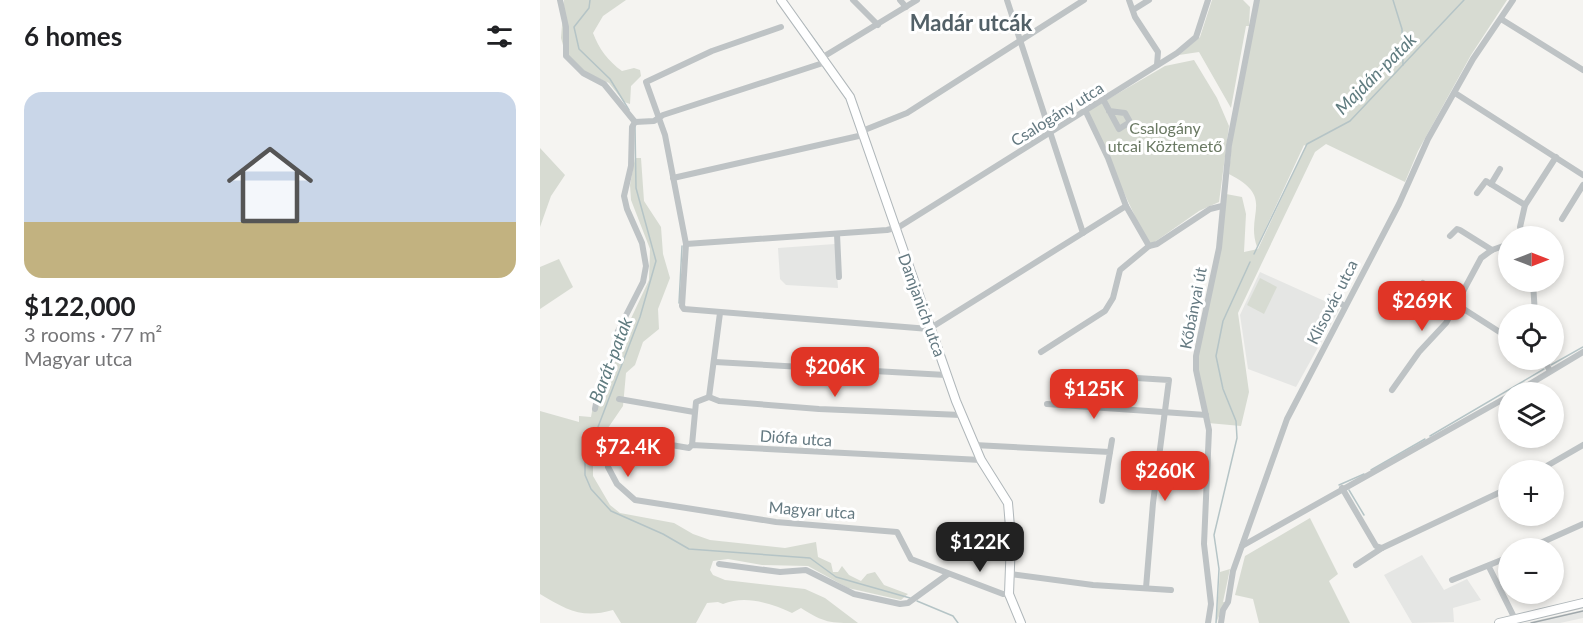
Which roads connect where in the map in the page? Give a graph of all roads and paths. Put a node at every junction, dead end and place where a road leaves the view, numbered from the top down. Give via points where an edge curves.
1 (560, 0) edge
2 (782, 0) edge
3 (853, 0) edge
4 (900, 0) edge
5 (917, 0) edge
6 (1007, 0) edge
7 (1084, 0) edge
8 (1129, 0) edge
9 (1149, 0) edge
10 (1208, 0) edge
11 (1257, 0) edge
12 (1513, 0) edge
13 (906, 7) junction
14 (1134, 10) junction
15 (1501, 19) junction
16 (878, 24) junction
17 (781, 27) dead end
18 (1021, 41) junction
19 (825, 60) junction
20 (1156, 65) junction
21 (1583, 70) edge
22 (1455, 93) junction
23 (1104, 101) junction
24 (1109, 111) dead end
25 (1086, 112) junction
26 (659, 118) junction
27 (635, 122) junction
28 (862, 133) junction
29 (1052, 133) junction
30 (1556, 158) junction
31 (1500, 169) dead end
32 (1583, 175) edge
33 (673, 178) junction
34 (1491, 184) junction
35 (1583, 185) edge
36 (1477, 193) dead end
37 (1222, 206) junction
38 (1524, 206) junction
39 (1126, 207) junction
40 (1562, 219) dead end
41 (1520, 226) edge
42 (894, 228) junction
43 (1083, 233) junction
44 (837, 234) junction
45 (1450, 236) dead end
46 (686, 244) junction
47 (1149, 246) junction
48 (1498, 248) edge
49 (1492, 250) junction
50 (839, 277) dead end
51 (1329, 297) dead end
52 (1413, 297) dead end
53 (1456, 304) junction
54 (1346, 306) junction
55 (720, 314) junction
56 (929, 328) junction
57 (1498, 331) edge
58 (1041, 352) dead end
59 (1583, 352) edge
60 (715, 362) junction
61 (1550, 371) joint
62 (946, 375) junction
63 (1104, 376) dead end
64 (1532, 382) edge
65 (1392, 390) dead end
66 (709, 397) junction
67 (619, 399) dead end
68 (1498, 402) edge
69 (1047, 404) dead end
70 (595, 409) dead end
71 (694, 412) junction
72 (1166, 414) junction
73 (961, 415) junction
74 (1206, 415) junction
75 (612, 435) dead end
76 (1112, 440) dead end
77 (692, 445) junction
78 (1583, 445) edge
79 (974, 446) junction
80 (1110, 452) junction
81 (981, 460) junction
82 (1557, 460) edge
83 (608, 467) dead end
84 (1342, 488) junction
85 (1498, 493) edge
86 (1102, 501) dead end
87 (1583, 524) edge
88 (1552, 538) edge
89 (1242, 546) junction
90 (1382, 548) junction
91 (1498, 562) edge
92 (720, 564) dead end
93 (1356, 565) dead end
94 (1489, 567) junction
95 (948, 574) junction
96 (1010, 574) junction
97 (1452, 580) dead end
98 (1146, 588) junction
99 (1171, 590) dead end
100 (1009, 594) junction
101 (1583, 603) edge
102 (1515, 619) junction
103 (1021, 623) edge
104 (1208, 623) edge
105 (1221, 623) edge
106 (1499, 623) edge

1 - 27 street via 566,27 566,56 583,74 604,84
2 - 19 main road, Damjanich utca
3 - 16 street
4 - 13 street
5 - 13 street
6 - 18 street
7 - 18 street
8 - 14 street
9 - 14 street
10 - 20 street, Csalogány utca via 1196,37
11 - 37 street, Kőbányai út via 1228,145
12 - 15 street, Klisovác utca
13 - 16 street
14 - 20 street via 1158,52
15 - 21 street
15 - 22 street, Klisovác utca
16 - 19 street
17 - 26 street via 712,51 647,80
18 - 28 street via 907,113
18 - 29 street
19 - 26 street
19 - 28 main road, Damjanich utca via 850,97
20 - 23 street, Csalogány utca
22 - 30 street
22 - 54 street, Klisovác utca via 1428,139
23 - 24 street
23 - 25 street, Csalogány utca
25 - 29 street, Csalogány utca
25 - 39 street
26 - 27 street
26 - 33 street
27 - 70 street via 624,196 642,243 646,266 643,282 617,333 615,353 599,387
28 - 33 street
28 - 42 main road, Damjanich utca
29 - 42 street, Csalogány utca
29 - 43 street
30 - 32 street
30 - 38 street
31 - 34 street
33 - 46 street
34 - 36 street via 1484,182
34 - 38 street
35 - 40 street
37 - 47 street via 1210,208
37 - 74 street, Kőbányai út via 1219,248 1196,362
38 - 41 street
39 - 43 street
39 - 47 street
42 - 44 street
42 - 56 main road, Damjanich utca
43 - 56 street
44 - 46 street
44 - 50 street
45 - 49 street via 1460,230
46 - 55 street via 682,306
47 - 58 street via 1120,270 1113,298 1104,311
48 - 49 street
49 - 53 street via 1481,258
51 - 54 street
52 - 53 street via 1424,283
53 - 57 street
53 - 65 street via 1439,333 1419,352
54 - 89 street, Klisovác utca via 1287,419
55 - 56 street
55 - 60 street
56 - 62 main road, Damjanich utca
59 - 61 street
60 - 62 street
60 - 66 street
61 - 64 street
62 - 73 main road, Damjanich utca
63 - 72 street via 1168,378
66 - 71 street via 698,399
66 - 73 street via 819,410
67 - 71 street
68 - 84 street via 1404,458
69 - 72 street
71 - 77 street
72 - 74 street
72 - 98 street
73 - 79 main road, Damjanich utca
74 - 104 street, Kőbányai út via 1209,438 1204,544 1211,604
75 - 77 street, Diófa utca via 689,448
76 - 80 street
77 - 81 street, Diófa utca
78 - 82 street
79 - 80 street
79 - 81 main road, Damjanich utca
80 - 86 street
81 - 96 main road, Damjanich utca via 1010,510
83 - 95 street, Magyar utca via 617,484 635,500 776,522 897,532 911,559
84 - 89 street
84 - 90 street via 1376,546
85 - 90 street
87 - 88 street
89 - 105 street, Klisovác utca
90 - 93 street
91 - 94 street
92 - 95 street via 780,572 806,570 861,597 908,603
94 - 97 street
94 - 102 street
95 - 100 street, Magyar utca
96 - 98 street
96 - 100 main road, Damjanich utca
98 - 99 street
100 - 103 main road, Damjanich utca
101 - 102 main road
102 - 106 main road

